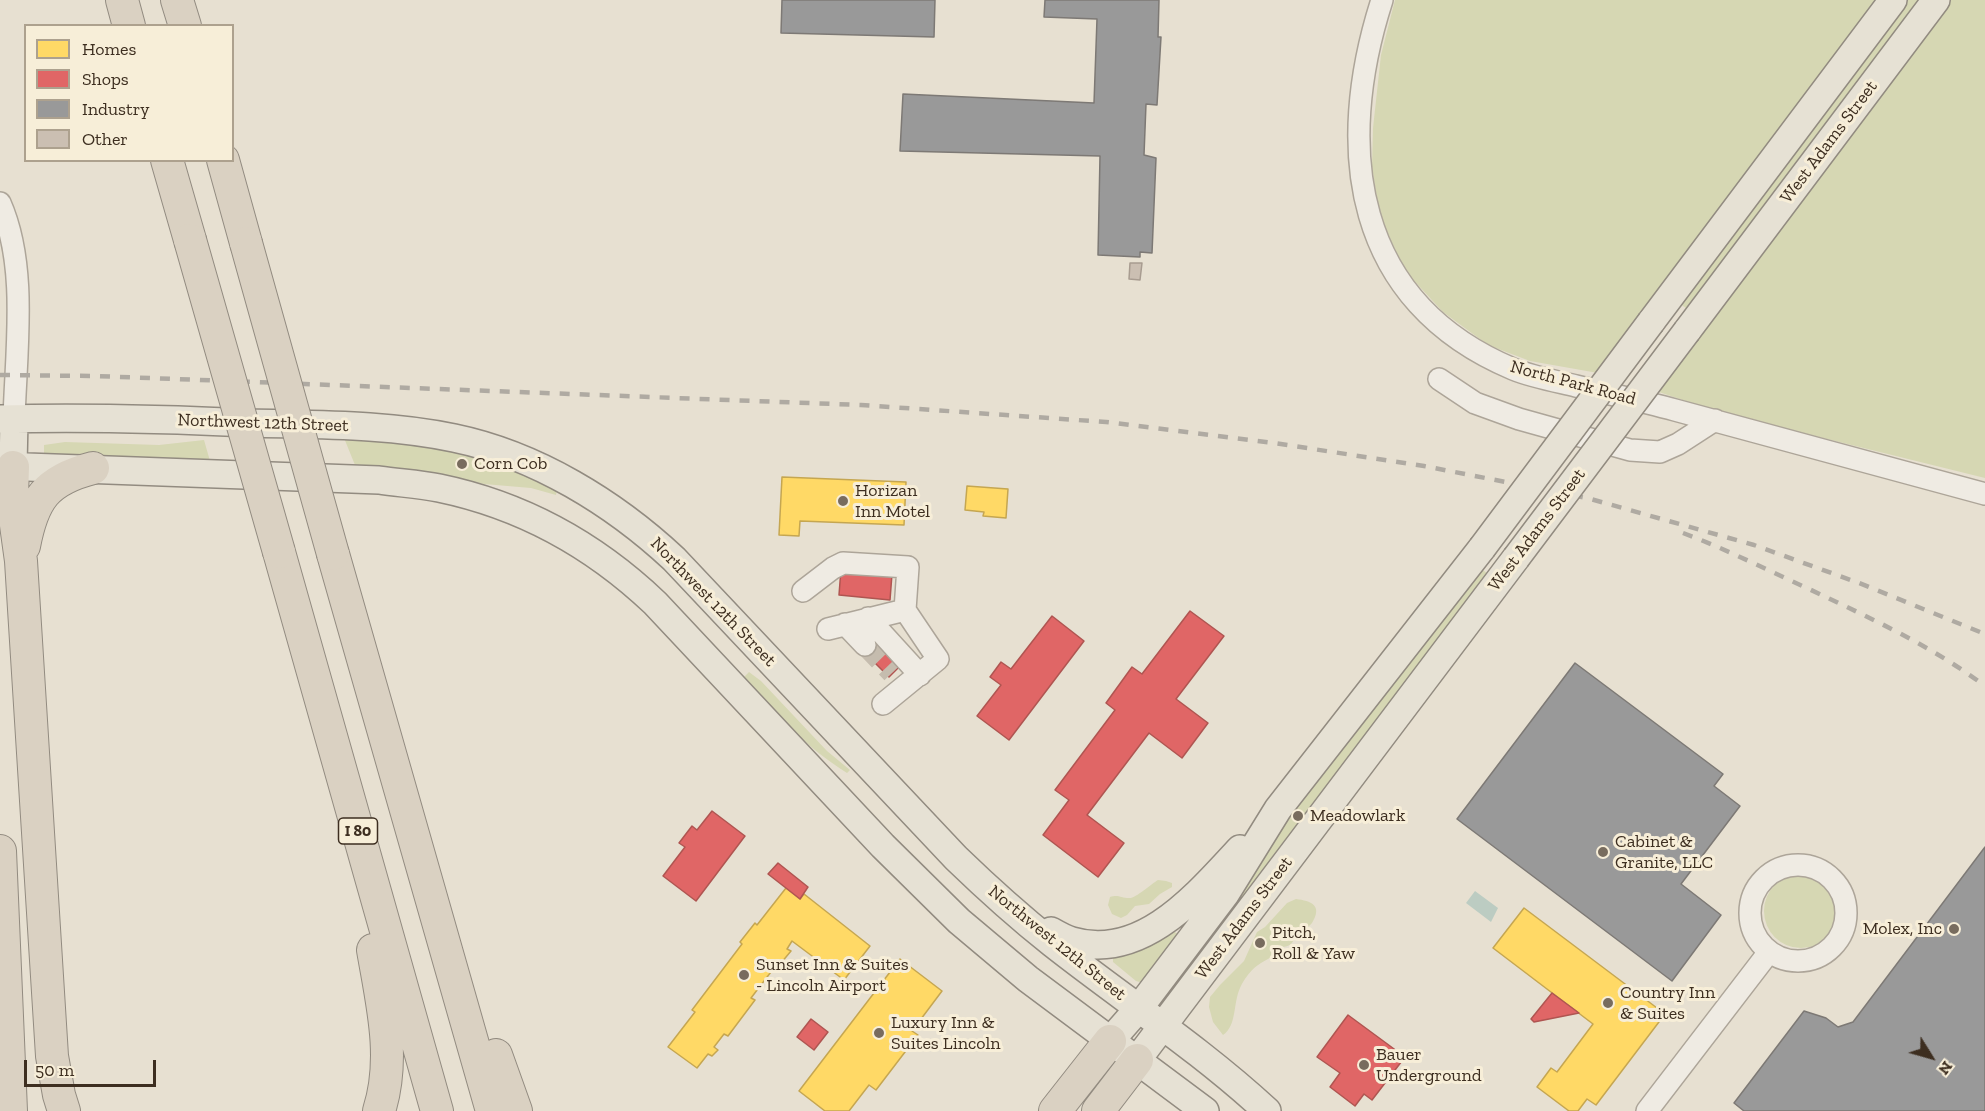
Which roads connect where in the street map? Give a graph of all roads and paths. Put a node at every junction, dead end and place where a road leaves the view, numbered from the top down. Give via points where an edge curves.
1 (122, 0) edge
2 (177, 0) edge
3 (1382, 0) edge
4 (1893, 0) edge
5 (1936, 0) edge
6 (128, 24) edge
7 (184, 24) edge
8 (168, 162) edge
9 (224, 162) edge
10 (0, 203) edge
11 (1439, 378) dead end
12 (7, 419) edge
13 (1715, 420) junction
14 (6, 466) edge
15 (93, 468) junction
16 (1985, 494) edge
17 (21, 561) junction
18 (803, 591) dead end
19 (905, 610) junction
20 (868, 618) junction
21 (865, 645) tunnel mouth
22 (906, 678) junction
23 (883, 704) dead end
24 (344, 780) junction
25 (1278, 809) junction
26 (409, 817) junction
27 (0, 851) edge
28 (1021, 918) junction
29 (1769, 952) junction
30 (1139, 1008) junction
31 (1162, 1026) junction
32 (1110, 1041) junction
33 (1137, 1060) junction
34 (11, 1111) edge
35 (64, 1111) edge
36 (379, 1111) edge
37 (437, 1111) edge
38 (492, 1111) edge
39 (516, 1111) edge
40 (1055, 1111) edge
41 (1098, 1111) edge
42 (1205, 1111) edge
43 (1267, 1111) edge
44 (1647, 1111) edge

1 - 6 highway
2 - 7 highway
3 - 13 street, North Park Road via 1362,77 1358,119 1360,176 1373,229 1404,286 1446,330 1515,369
4 - 25 main road, West Adams Street, bridge via 1482,548
5 - 31 main road, West Adams Street, bridge
8 - 24 highway, I 80, bridge
9 - 26 highway, bridge
10 - 12 street via 10,228 17,272
11 - 13 street via 1475,403 1630,450 1660,452
12 - 14 main road
12 - 28 main road, Northwest 12th Street via 355,425 454,438 505,452 531,464 587,493 653,539 956,858
13 - 16 street, North Park Road
14 - 15 main road
14 - 17 highway
15 - 17 highway via 60,480 40,499 27,530
15 - 32 main road via 347,478 436,487 493,502 553,528 632,581 937,900 1028,979
17 - 35 highway via 52,1056
18 - 19 street via 843,563 908,567
19 - 20 street
19 - 22 street via 938,659
20 - 21 street via 837,626
20 - 22 street
22 - 23 street
24 - 36 highway via 387,1035 387,1078
24 - 37 highway, I 80
25 - 28 main road via 1198,893 1161,924 1141,934 1095,945 1071,941
25 - 30 main road, West Adams Street via 1226,893
26 - 38 highway
26 - 39 highway
27 - 34 highway
28 - 30 main road, Northwest 12th Street
29 - 29 street via 1797,962 1812,959 1837,942 1844,928 1844,898 1826,874 1794,865 1764,878 1754,892 1751,925
29 - 44 street
30 - 31 main road, Northwest 12th Street
30 - 32 main road, West Adams Street
31 - 33 main road, West Adams Street
31 - 43 main road, Northwest 12th Street
32 - 33 main road
32 - 40 highway
33 - 41 highway
33 - 42 main road

